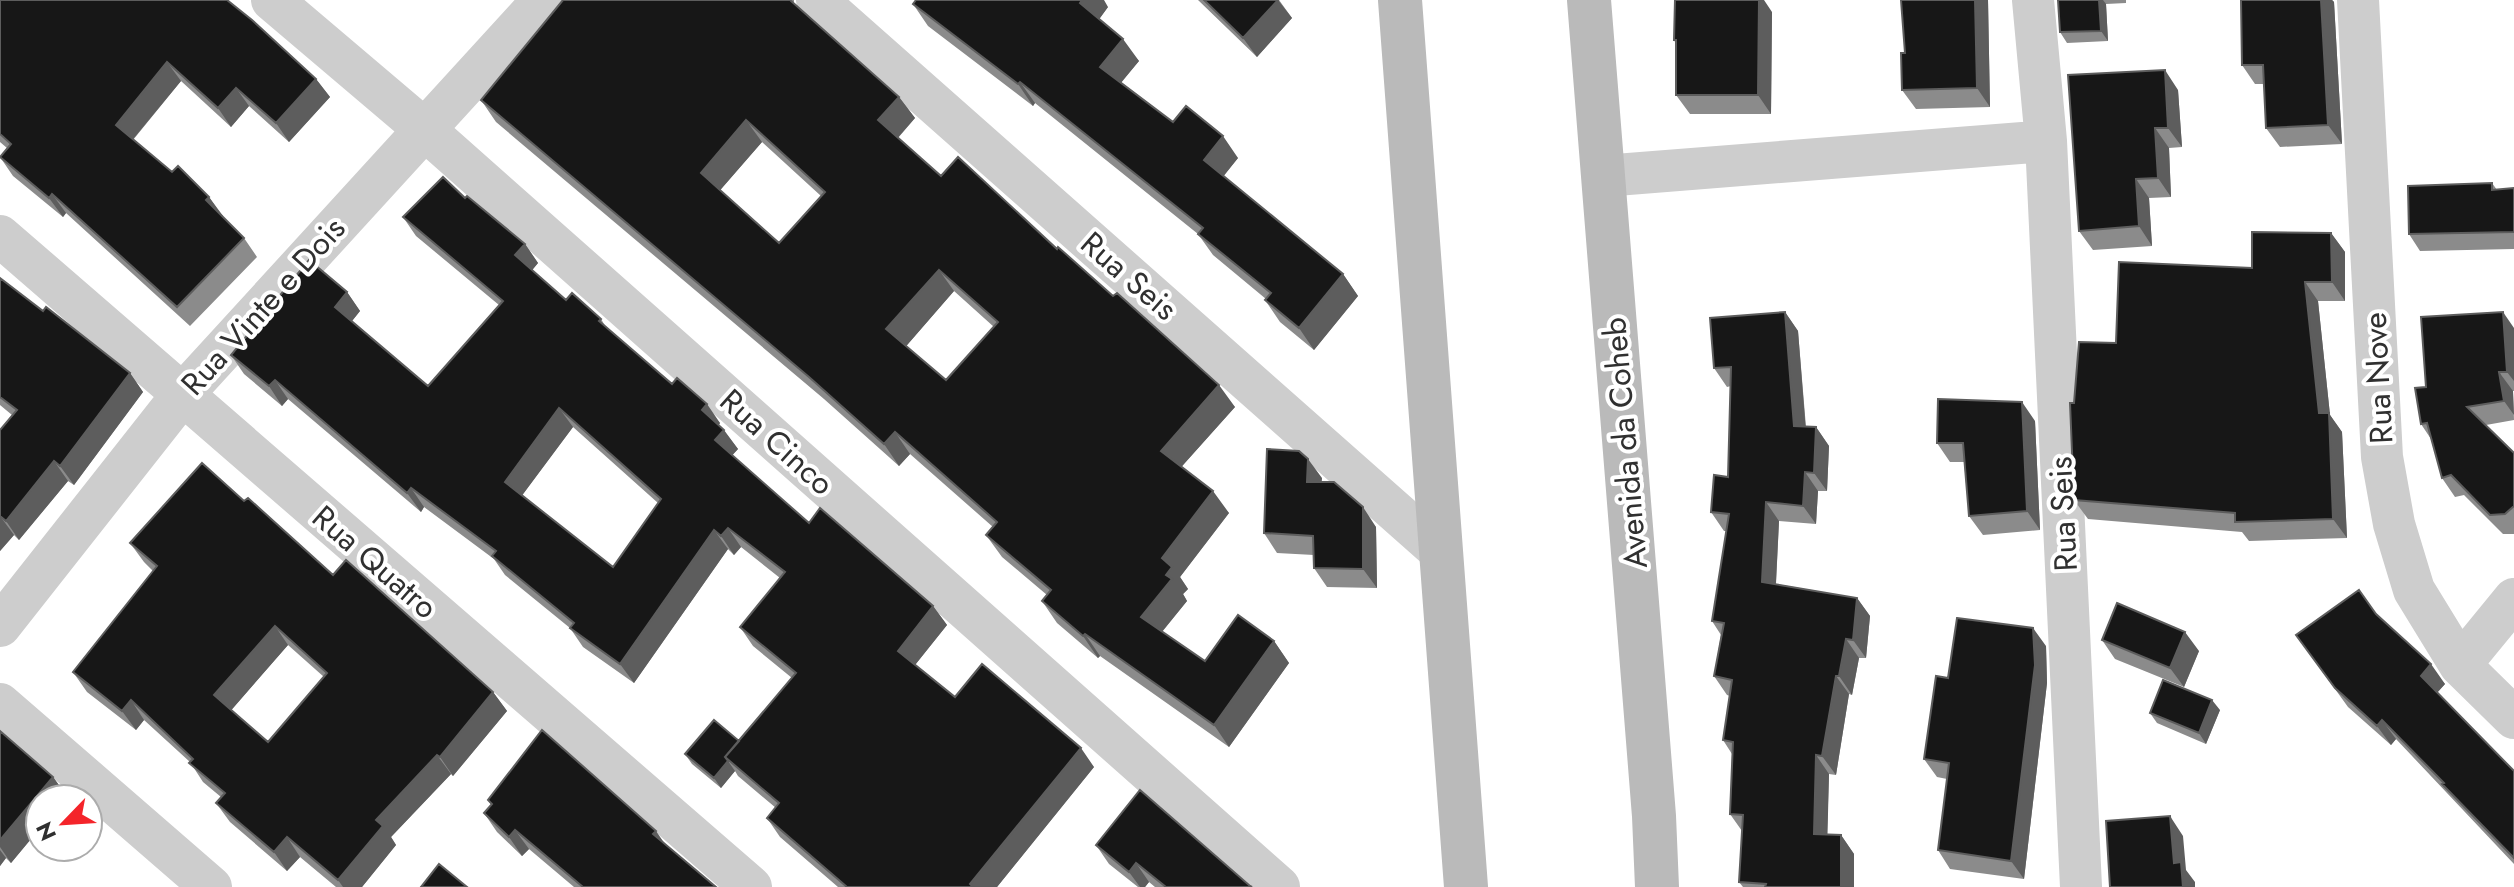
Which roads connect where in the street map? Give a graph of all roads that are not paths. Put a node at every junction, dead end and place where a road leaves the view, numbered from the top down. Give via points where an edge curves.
1 (272, 0) edge
2 (543, 0) edge
3 (817, 0) edge
4 (1589, 0) edge
5 (2033, 0) edge
6 (2358, 0) edge
7 (1394, 5) edge
8 (424, 129) junction
9 (2046, 141) junction
10 (1603, 176) junction
11 (0, 236) edge
12 (182, 395) junction
13 (1441, 552) junction
14 (2514, 599) edge
15 (0, 626) edge
16 (2460, 665) junction
17 (0, 704) edge
18 (2514, 718) edge
19 (211, 887) edge
20 (751, 887) edge
21 (1279, 887) edge
22 (1466, 887) edge
23 (1657, 887) edge
24 (2081, 887) edge

1 - 8 street, Rua Cinco
2 - 8 street, Rua Vinte e Dois
3 - 13 street, Rua Seis
4 - 10 main road, Avenida da Coheb
5 - 9 street, Rua Seis
6 - 16 street, Rua Nove via 2382,457 2394,524 2414,590
7 - 13 main road
8 - 12 street, Rua Vinte e Dois
8 - 21 street, Rua Cinco
9 - 10 street
9 - 24 street, Rua Seis
10 - 23 main road, Avenida da Coheb
11 - 12 street, Rua Quatro
12 - 15 street, Rua Vinte e Dois
12 - 20 street, Rua Quatro
13 - 22 main road
14 - 16 street
16 - 18 street, Rua Nove
17 - 19 street

